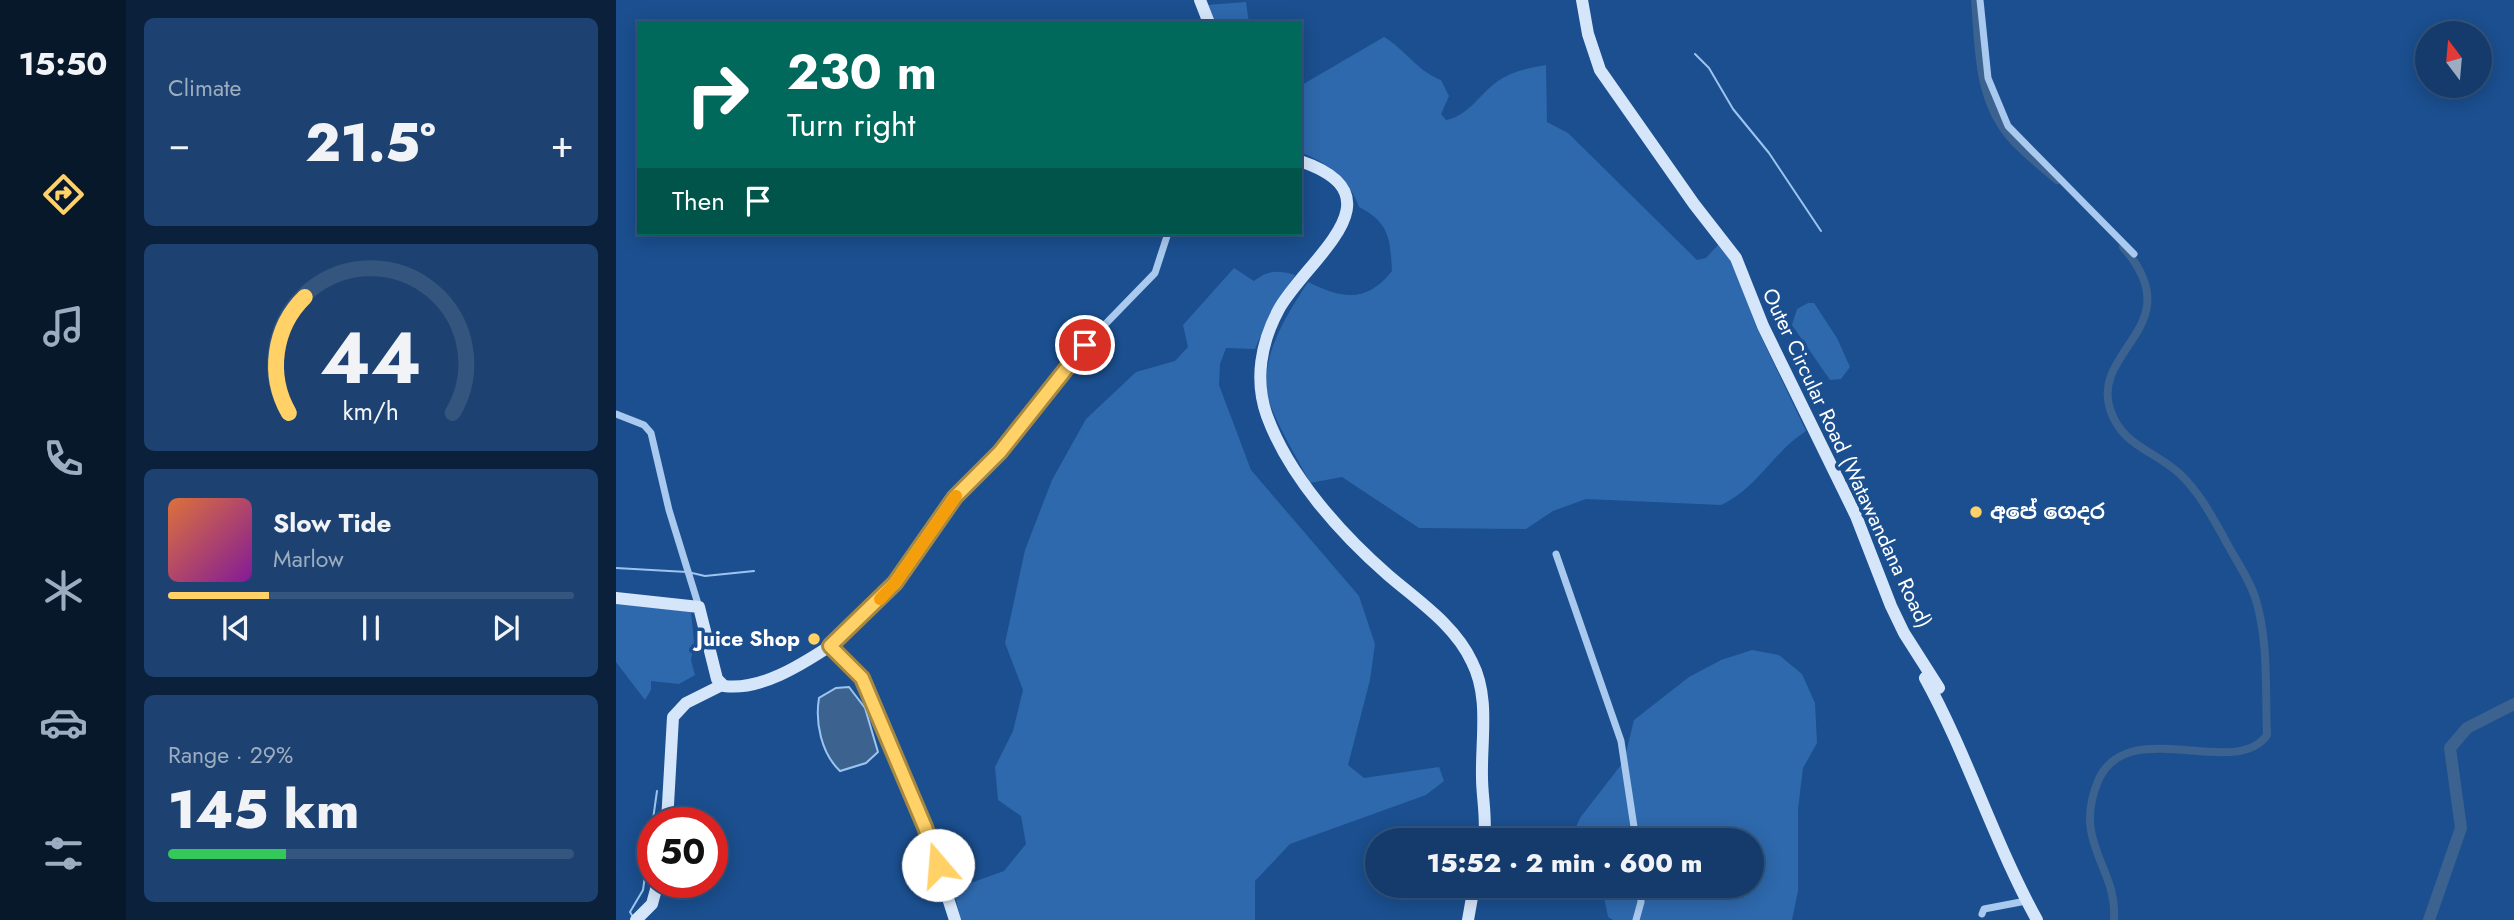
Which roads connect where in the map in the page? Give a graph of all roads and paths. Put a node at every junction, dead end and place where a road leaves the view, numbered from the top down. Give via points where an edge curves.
1 (1200, 0) edge
2 (1582, 0) edge
3 (1980, 0) edge
4 (1208, 21) edge
5 (1302, 162) edge
6 (1167, 235) edge
7 (2134, 254) dead end
8 (616, 414) edge
9 (1556, 554) dead end
10 (616, 598) edge
11 (699, 607) junction
12 (830, 646) junction
13 (722, 685) junction
14 (668, 807) edge
15 (1484, 828) edge
16 (1634, 828) edge
17 (654, 898) edge
18 (1472, 898) edge
19 (1641, 898) edge
20 (2026, 901) junction
21 (1982, 914) dead end
22 (638, 918) edge
23 (955, 920) edge
24 (1468, 920) edge
25 (1636, 920) edge
26 (2037, 920) edge

1 - 4 main road
2 - 20 main road, Outer Circular Road (Watawandana Road) via 1600,69 1740,265 1763,326 1856,516 1895,615 1939,688 1925,678
3 - 7 street via 1988,78 2008,126
5 - 15 main road via 1340,183 1347,195 1347,214 1274,319 1261,362 1264,406 1278,440 1309,489 1357,547 1439,618 1473,662 1483,703
6 - 12 street via 1155,273 1085,345 1000,452 955,497 895,583
8 - 11 street via 644,425 651,433
9 - 16 street via 1621,741
10 - 11 main road
11 - 13 main road
12 - 13 main road via 774,677
12 - 23 main road via 858,672 872,700 925,827
13 - 14 main road via 686,703 673,717
17 - 22 main road
18 - 24 main road
19 - 25 street
20 - 21 street via 1984,909
20 - 26 main road, Outer Circular Road (Watawandana Road)

